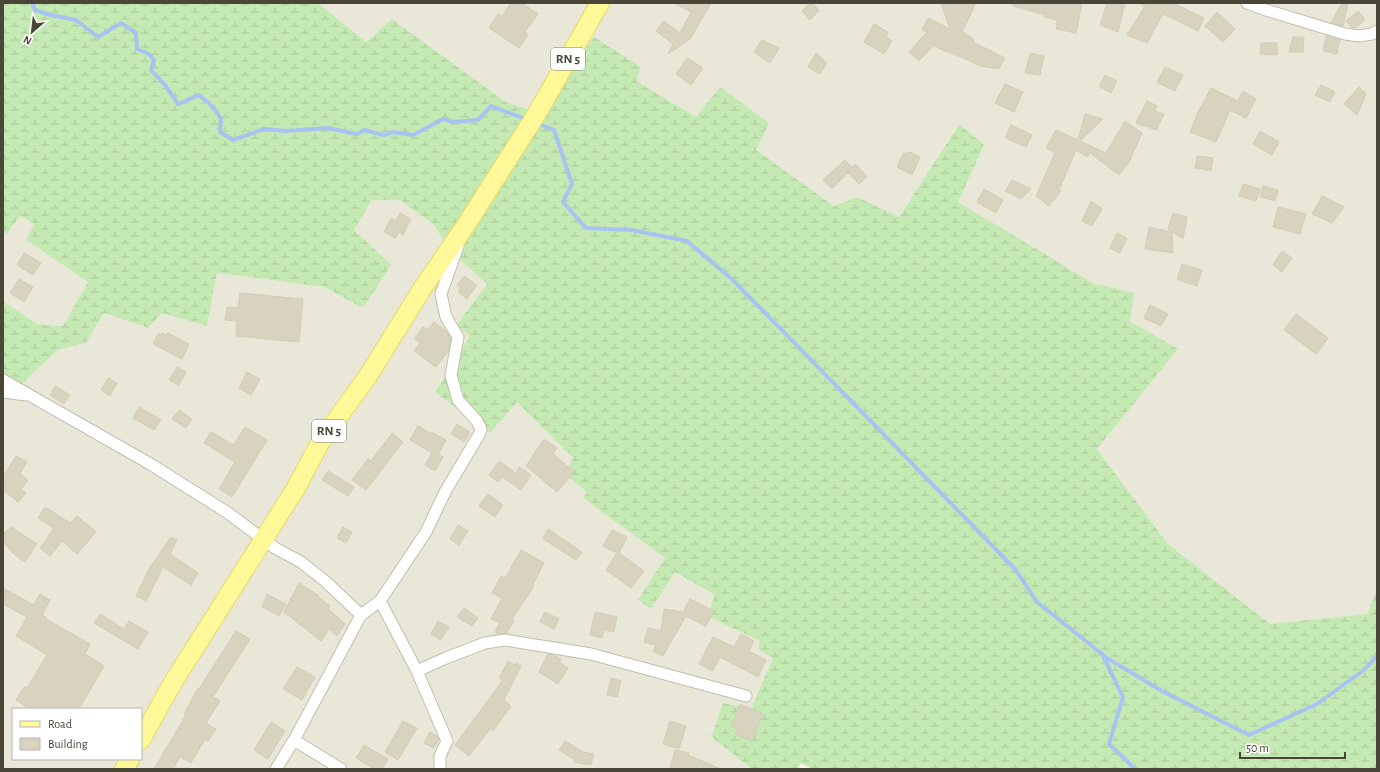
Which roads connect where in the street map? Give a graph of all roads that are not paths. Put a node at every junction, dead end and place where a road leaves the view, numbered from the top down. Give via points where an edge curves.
1 (600, 3) edge
2 (1247, 3) edge
3 (1264, 7) edge
4 (1377, 31) edge
5 (466, 225) junction
6 (3, 380) edge
7 (3, 392) edge
8 (34, 397) junction
9 (264, 540) junction
10 (380, 601) junction
11 (361, 615) junction
12 (417, 671) junction
13 (746, 696) dead end
14 (142, 738) edge
15 (294, 740) junction
16 (129, 760) edge
17 (124, 769) edge
18 (276, 769) edge
19 (341, 769) edge
20 (440, 769) edge

1 - 5 main road, RN 5 via 532,122
2 - 3 street
3 - 4 street via 1345,34 1359,36
5 - 9 main road, RN 5 via 422,289 368,376 321,441
5 - 10 street via 441,294 446,317 458,337 451,375 457,397 481,429 445,492 426,532
6 - 8 street
7 - 8 street
8 - 9 street via 159,469 228,513
9 - 11 street via 301,562
9 - 14 main road, RN 5 via 172,684
10 - 11 street
10 - 12 street
11 - 15 street
12 - 13 street via 485,643 505,640 591,654
12 - 20 street via 447,741 440,756
15 - 18 street
15 - 19 street
16 - 17 main road

